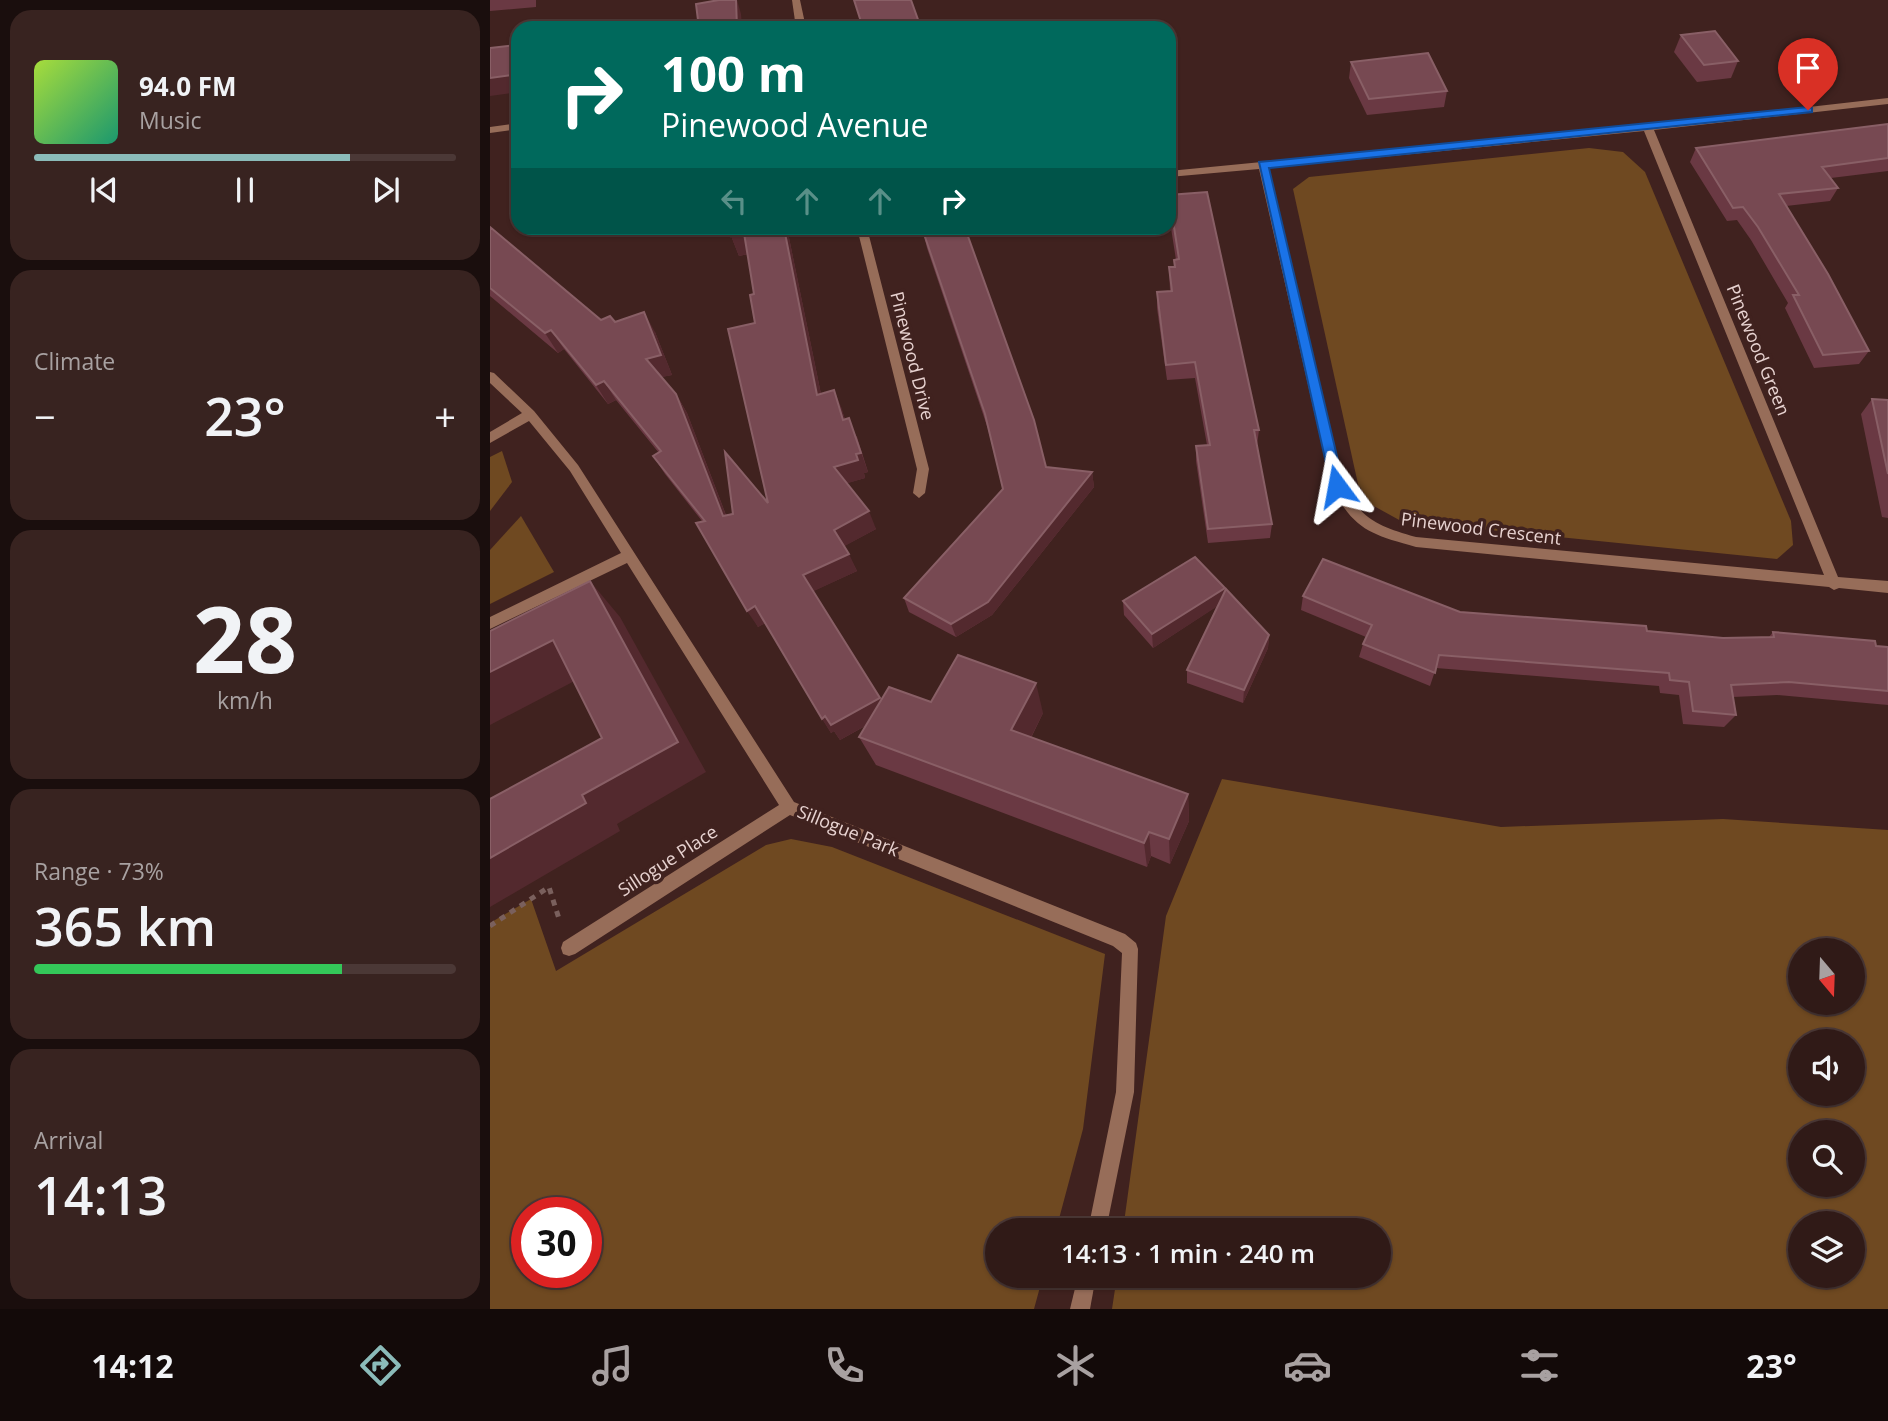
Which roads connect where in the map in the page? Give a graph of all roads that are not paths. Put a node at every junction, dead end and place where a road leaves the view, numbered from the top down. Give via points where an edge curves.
1 (796, 0) edge
2 (800, 21) edge
3 (1888, 101) edge
4 (511, 126) edge
5 (1648, 128) junction
6 (490, 130) edge
7 (1263, 165) junction
8 (1176, 173) edge
9 (864, 235) edge
10 (490, 376) edge
11 (530, 414) junction
12 (490, 438) edge
13 (919, 494) dead end
14 (630, 555) junction
15 (1835, 584) junction
16 (1888, 587) edge
17 (490, 622) edge
18 (789, 807) junction
19 (569, 948) road end
20 (1099, 1218) edge
21 (1084, 1288) edge
22 (1080, 1309) edge

1 - 2 street
3 - 5 street
4 - 6 street
5 - 7 street
5 - 15 street, Pinewood Green
7 - 8 street
7 - 15 street, Pinewood Crescent via 1337,486 1348,509 1368,529 1416,542
9 - 13 street, Pinewood Drive via 923,469
10 - 11 street, Sillogue Park
11 - 12 street
11 - 14 street, Sillogue Park via 574,468
14 - 17 street
14 - 18 street, Sillogue Park
15 - 16 street, Pinewood Crescent
18 - 19 street, Sillogue Place
18 - 20 street, Sillogue Park via 1119,940 1130,949 1125,1092
21 - 22 street

